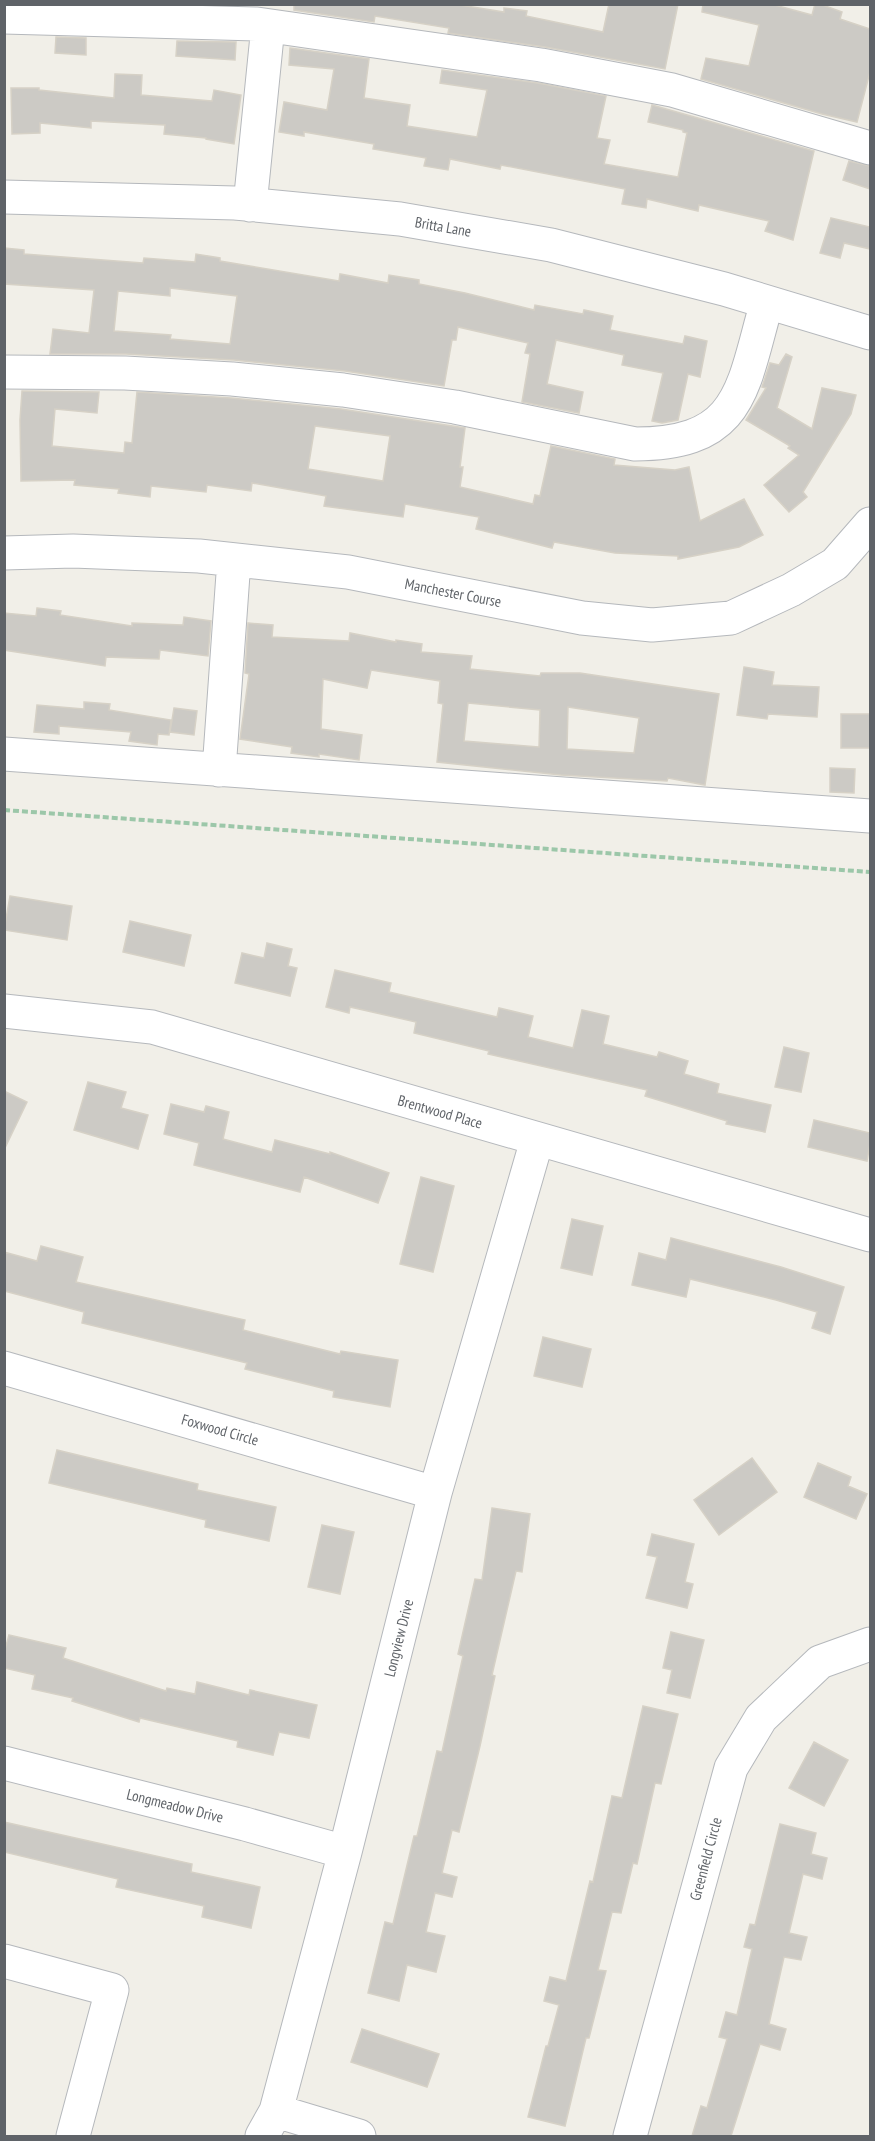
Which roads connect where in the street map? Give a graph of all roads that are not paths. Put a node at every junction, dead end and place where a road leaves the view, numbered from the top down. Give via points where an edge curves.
1 (4, 17) edge
2 (268, 26) junction
3 (870, 148) edge
4 (4, 197) edge
5 (250, 205) junction
6 (767, 302) junction
7 (870, 333) edge
8 (4, 372) edge
9 (870, 524) edge
10 (4, 553) edge
11 (234, 560) junction
12 (4, 754) edge
13 (219, 770) junction
14 (870, 816) edge
15 (4, 1011) edge
16 (537, 1140) junction
17 (870, 1235) edge
18 (4, 1368) edge
19 (435, 1492) junction
20 (870, 1644) edge
21 (4, 1763) edge
22 (345, 1852) junction
23 (4, 1961) edge
24 (269, 2124) edge
25 (73, 2136) edge
26 (359, 2136) edge
27 (630, 2136) edge

1 - 2 street
2 - 3 street via 542,65 672,90
2 - 5 street
4 - 5 street, Britta Lane
5 - 6 street, Britta Lane via 400,219 551,245
6 - 7 street, Britta Lane
6 - 8 street via 744,383 733,407 713,427 688,439 656,444 635,444 456,407 343,390 137,373
9 - 11 street, Manchester Course via 836,564 791,591 731,618 652,625 582,618 348,572
10 - 11 street, Manchester Course via 73,551
11 - 13 street
12 - 13 street
13 - 14 street
15 - 16 street, Brentwood Place via 152,1028
16 - 17 street, Brentwood Place
16 - 19 street, Longview Drive
18 - 19 street, Foxwood Circle
19 - 22 street, Longview Drive
20 - 27 street, Greenfield Circle via 820,1662 761,1718 731,1768
21 - 22 street, Longmeadow Drive
22 - 24 street, Longview Drive
23 - 25 street via 112,1990
24 - 26 street

